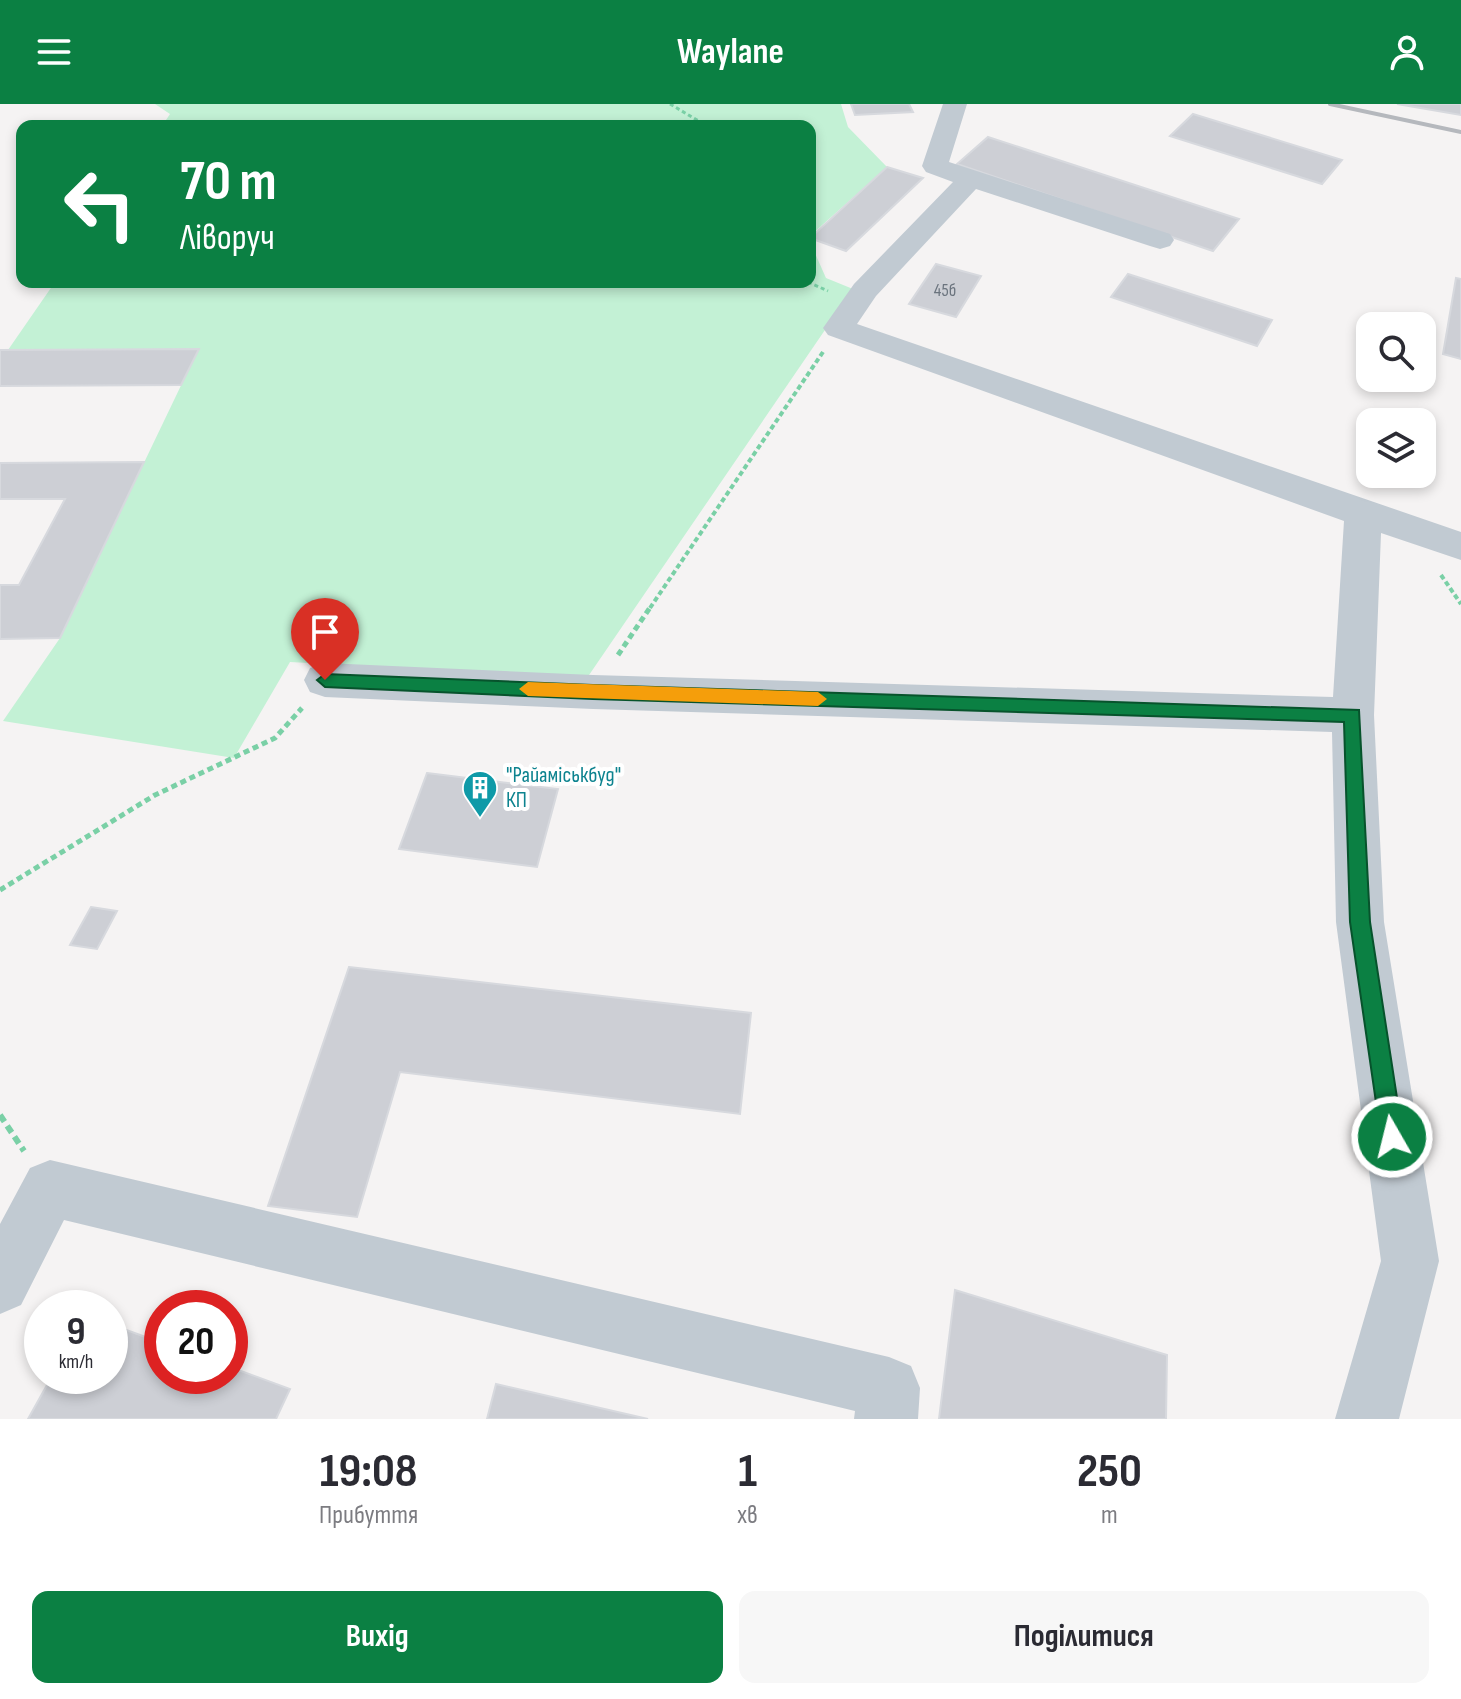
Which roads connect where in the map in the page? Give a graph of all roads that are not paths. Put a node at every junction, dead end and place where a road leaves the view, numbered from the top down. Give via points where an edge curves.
1 (955, 104) edge
2 (971, 179) junction
3 (1160, 240) dead end
4 (1363, 514) junction
5 (1461, 546) edge
6 (325, 680) road end
7 (1353, 715) junction
8 (0, 1284) edge
9 (886, 1419) edge
10 (1367, 1419) edge

1 - 2 lane via 935,166
2 - 3 lane
2 - 4 lane via 865,290 839,328
4 - 5 lane
4 - 7 lane
6 - 7 lane
7 - 10 lane via 1360,922 1410,1261
8 - 9 lane via 50,1188 889,1388

